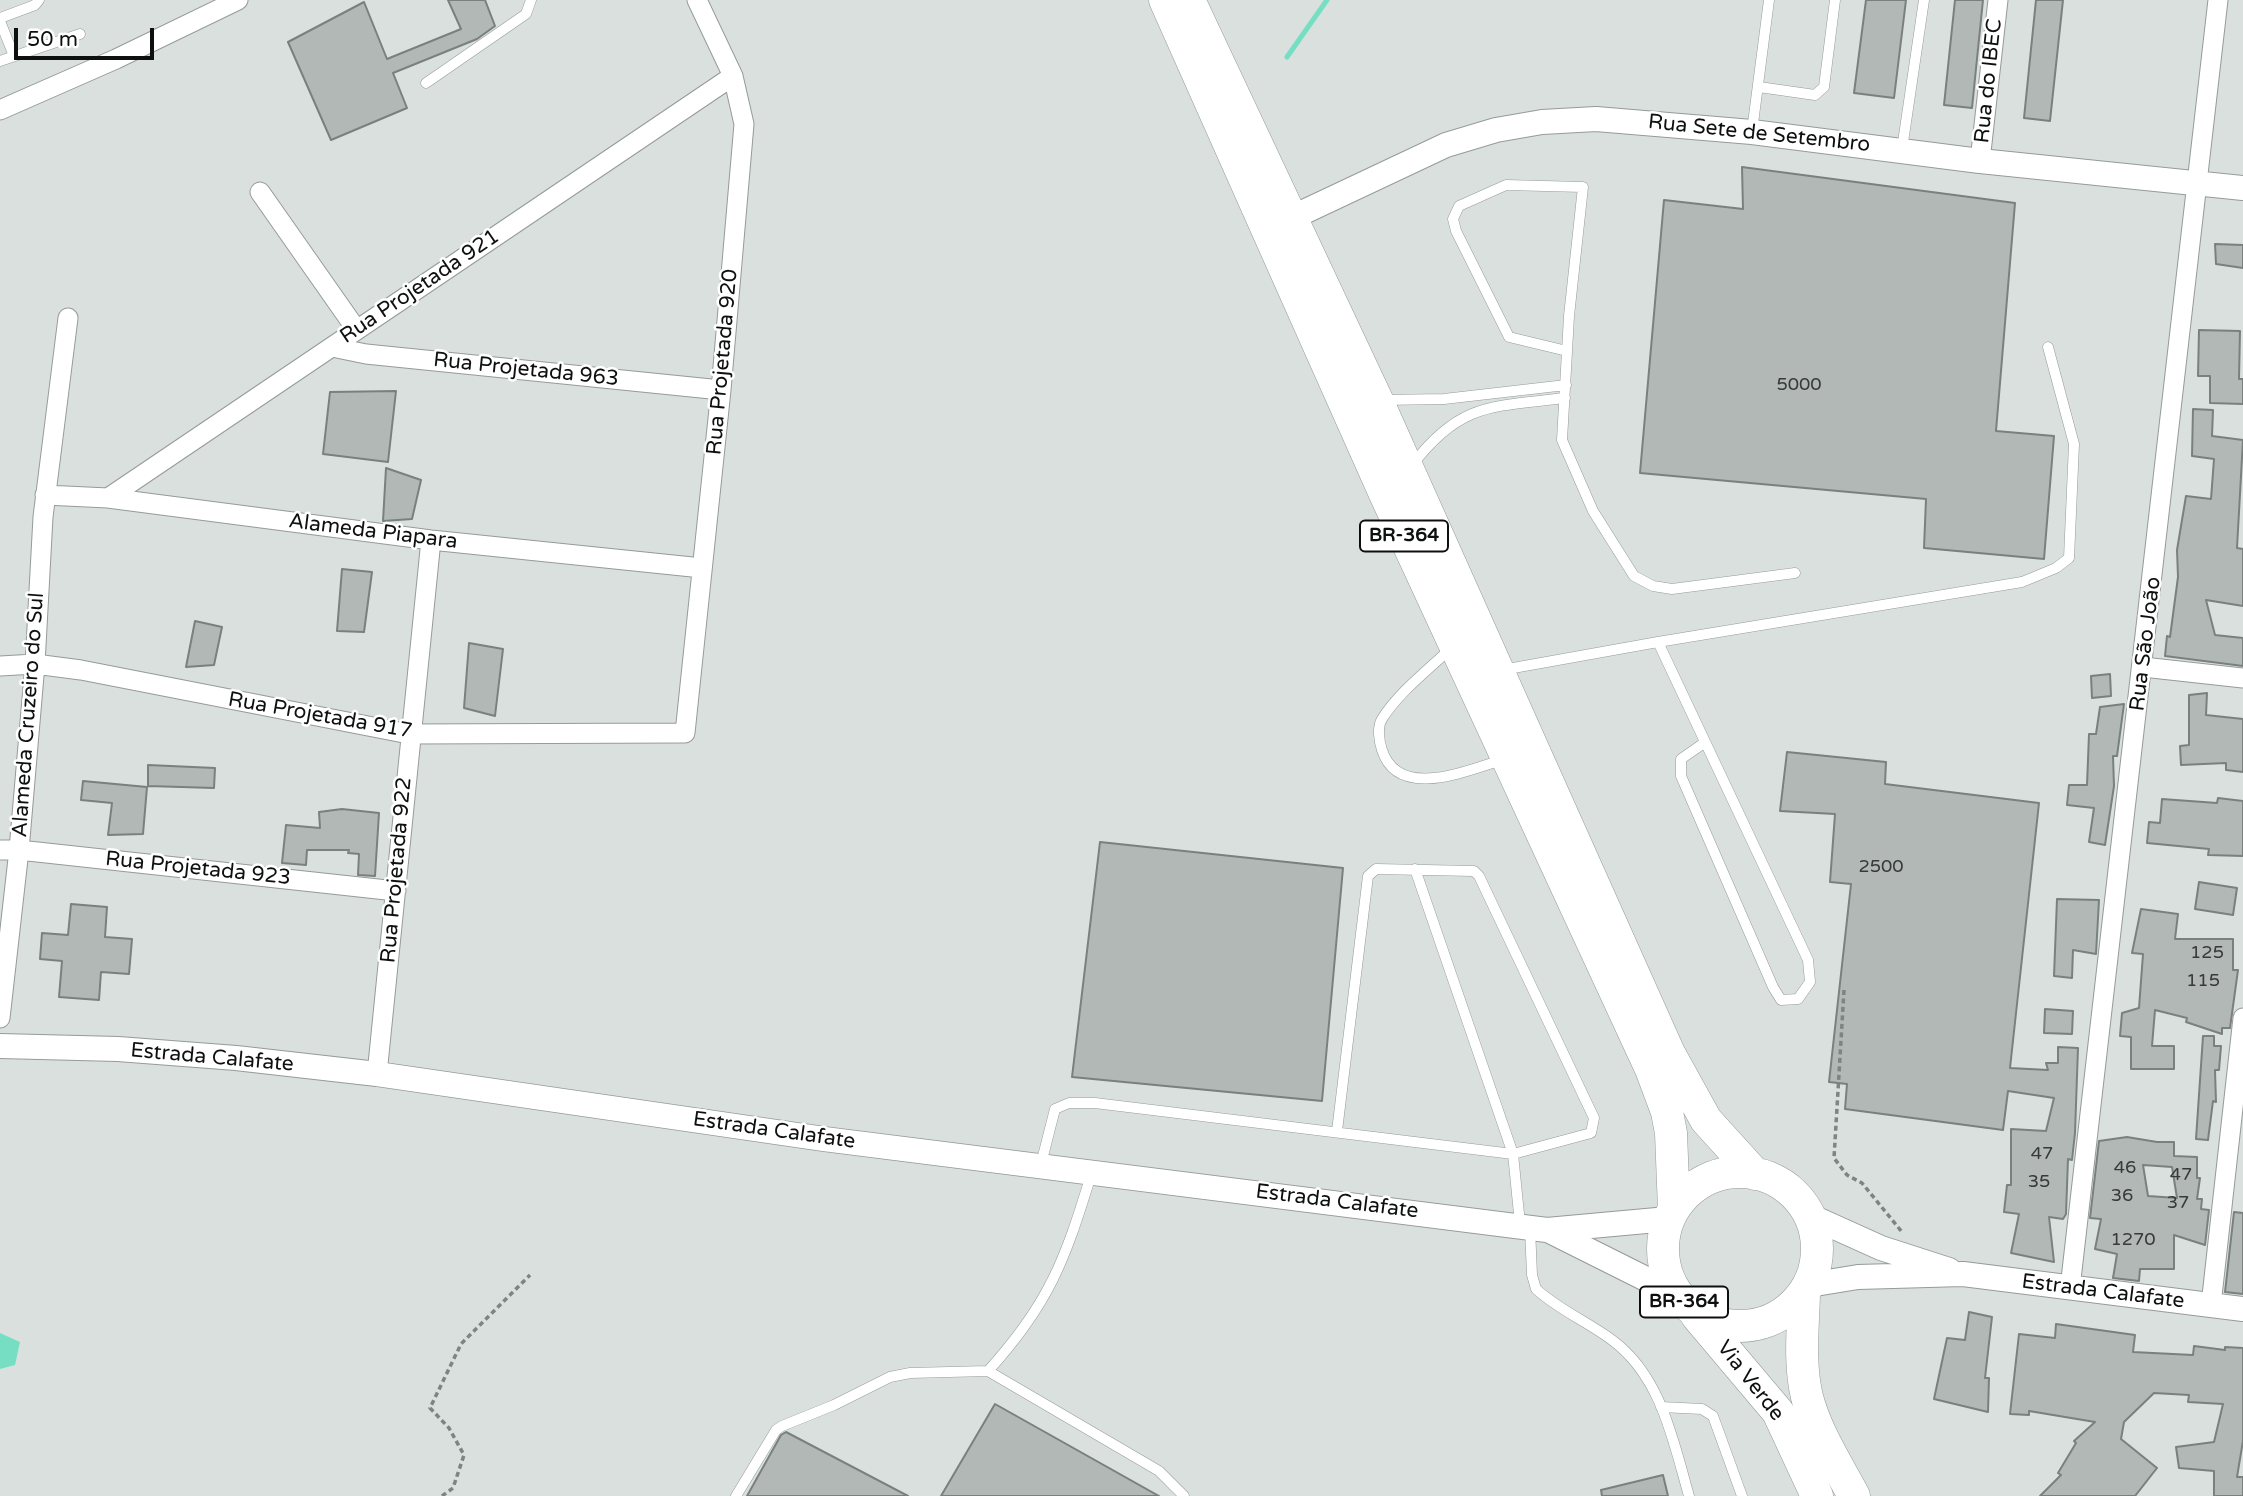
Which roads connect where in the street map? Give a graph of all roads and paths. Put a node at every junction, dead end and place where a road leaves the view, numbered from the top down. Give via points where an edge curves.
1 (39, 0) edge
2 (238, 0) edge
3 (531, 0) edge
4 (697, 0) edge
5 (1165, 0) edge
6 (1189, 0) edge
7 (1769, 0) edge
8 (1835, 0) edge
9 (1924, 0) edge
10 (1998, 0) edge
11 (2218, 0) edge
12 (0, 20) edge
13 (80, 34) dead end
14 (14, 56) junction
15 (0, 61) edge
16 (733, 76) junction
17 (426, 83) dead end
18 (1759, 87) junction
19 (0, 110) edge
20 (1752, 132) junction
21 (1902, 149) junction
22 (1980, 161) junction
23 (2199, 183) junction
24 (2243, 188) edge
25 (260, 192) dead end
26 (1291, 218) junction
27 (68, 318) dead end
28 (356, 329) junction
29 (332, 347) junction
30 (2048, 347) dead end
31 (1567, 351) junction
32 (1566, 385) junction
33 (721, 390) junction
34 (1565, 398) junction
35 (1377, 400) junction
36 (1409, 471) junction
37 (45, 495) junction
38 (108, 498) junction
39 (432, 540) junction
40 (702, 568) junction
41 (1795, 573) dead end
42 (1658, 642) junction
43 (1455, 643) junction
44 (35, 664) junction
45 (0, 666) edge
46 (2143, 667) junction
47 (1499, 671) junction
48 (2243, 678) edge
49 (685, 733) joint
50 (410, 734) junction
51 (1704, 743) junction
52 (1506, 758) junction
53 (10, 850) edge
54 (1415, 869) junction
55 (396, 891) junction
56 (1844, 990) dead end
57 (0, 1018) edge
58 (2243, 1018) edge
59 (0, 1045) edge
60 (1660, 1061) junction
61 (377, 1074) junction
62 (1337, 1131) junction
63 (1513, 1154) junction
64 (1041, 1165) junction
65 (1092, 1171) junction
66 (1755, 1174) junction
67 (1671, 1214) junction
68 (1810, 1216) junction
69 (1533, 1228) junction
70 (1906, 1255) junction
71 (1963, 1274) junction
72 (530, 1275) dead end
73 (2070, 1288) junction
74 (1806, 1289) junction
75 (1684, 1302) junction
76 (2211, 1305) junction
77 (2243, 1309) edge
78 (988, 1371) junction
79 (1661, 1407) junction
80 (442, 1496) edge
81 (736, 1496) edge
82 (1184, 1496) edge
83 (1689, 1496) edge
84 (1742, 1496) edge
85 (1817, 1496) edge
86 (1854, 1496) edge

1 - 12 lane
2 - 19 street
3 - 17 lane via 526,14
4 - 16 street, Rua Projetada 920
5 - 43 main road, BR-364
6 - 26 main road, BR-364
7 - 18 lane
8 - 18 lane via 1821,92
9 - 21 lane
10 - 22 street, Rua do IBEC
11 - 23 street, Rua São João
12 - 14 lane
13 - 14 lane
14 - 15 lane
16 - 28 street, Rua Projetada 921
16 - 33 street, Rua Projetada 920 via 744,124
18 - 20 lane
20 - 21 street, Rua Sete de Setembro
20 - 26 street, Rua Sete de Setembro via 1596,119 1496,130 1396,166
21 - 22 street, Rua Sete de Setembro
22 - 23 street, Rua Sete de Setembro
23 - 24 street, Rua Sete de Setembro
23 - 46 street, Rua São João
25 - 28 street
26 - 35 main road, BR-364
27 - 37 street, Alameda Cruzeiro do Sul
28 - 29 street, Rua Projetada 921
29 - 33 street, Rua Projetada 963
29 - 38 street, Rua Projetada 921
30 - 42 lane via 2074,444 2069,558 2056,568 2022,582
31 - 31 lane via 1583,187 1506,185 1459,206 1453,219 1456,231 1509,337
31 - 32 lane
32 - 34 lane
32 - 35 lane via 1444,399
33 - 40 street, Rua Projetada 920
34 - 36 lane via 1489,407 1452,422
34 - 41 lane via 1565,453 1593,511 1634,576 1671,589
35 - 36 main road, BR-364
36 - 47 main road, BR-364
37 - 38 street, Alameda Piapara
37 - 44 street, Alameda Cruzeiro do Sul
38 - 39 street, Alameda Piapara
39 - 40 street, Alameda Piapara
39 - 50 street, Rua Projetada 922
40 - 49 street, Rua Projetada 920
42 - 47 lane
42 - 51 lane
43 - 52 main road, BR-364
43 - 52 lane via 1381,720 1379,740 1384,756 1394,769 1413,778 1444,778
44 - 45 street, Rua Projetada 917
44 - 50 street, Rua Projetada 917
44 - 53 street, Alameda Cruzeiro do Sul
46 - 48 street
46 - 73 street, Rua São João
47 - 60 main road, BR-364
49 - 50 street, Rua Projetada 917
50 - 55 street, Rua Projetada 922
51 - 51 lane via 1808,960 1810,982 1798,999 1781,1000 1773,987 1681,776 1681,759
52 - 60 main road, BR-364
53 - 55 street, Rua Projetada 923
53 - 57 street, Alameda Cruzeiro do Sul
54 - 62 lane via 1376,869 1368,876
54 - 63 lane
54 - 63 lane via 1474,871 1479,876 1594,1118 1591,1133
55 - 61 street, Rua Projetada 922
56 - 70 path via 1834,1158 1847,1175 1862,1183 1902,1232
58 - 76 street
59 - 61 street, Estrada Calafate via 236,1058
60 - 66 main road, BR-364
60 - 67 main road, BR-364 via 1671,1133
61 - 64 street, Estrada Calafate via 824,1139
62 - 63 lane
62 - 64 lane via 1095,1102 1069,1103 1055,1109 1050,1120
63 - 69 lane
64 - 65 street, Estrada Calafate
65 - 69 street, Estrada Calafate
65 - 78 lane via 1050,1289 1022,1334
66 - 67 main road, BR-364 via 1732,1172 1709,1178 1689,1191
66 - 68 main road, BR-364 via 1796,1196
67 - 69 street, Estrada Calafate
67 - 75 main road, BR-364 via 1662,1257 1667,1276
68 - 70 street, Estrada Calafate
68 - 74 main road, BR-364 via 1817,1238 1816,1262
69 - 75 street, Estrada Calafate
69 - 79 lane via 1536,1290 1613,1340 1629,1355
70 - 71 street, Estrada Calafate
71 - 73 street, Estrada Calafate
71 - 74 street, Estrada Calafate via 1858,1278
72 - 80 path via 461,1344 430,1408 449,1428 464,1455 453,1488
73 - 76 street, Estrada Calafate
74 - 75 main road, BR-364 via 1786,1312 1763,1323 1738,1326 1713,1322
74 - 86 main road, Via Verde / BR-364 via 1802,1350 1807,1394 1819,1429
75 - 85 main road, Via Verde / BR-364 via 1778,1412
76 - 77 street, Estrada Calafate
78 - 81 lane via 890,1377 782,1426
78 - 82 lane via 1159,1471
79 - 83 lane
79 - 84 lane via 1702,1409 1713,1416

